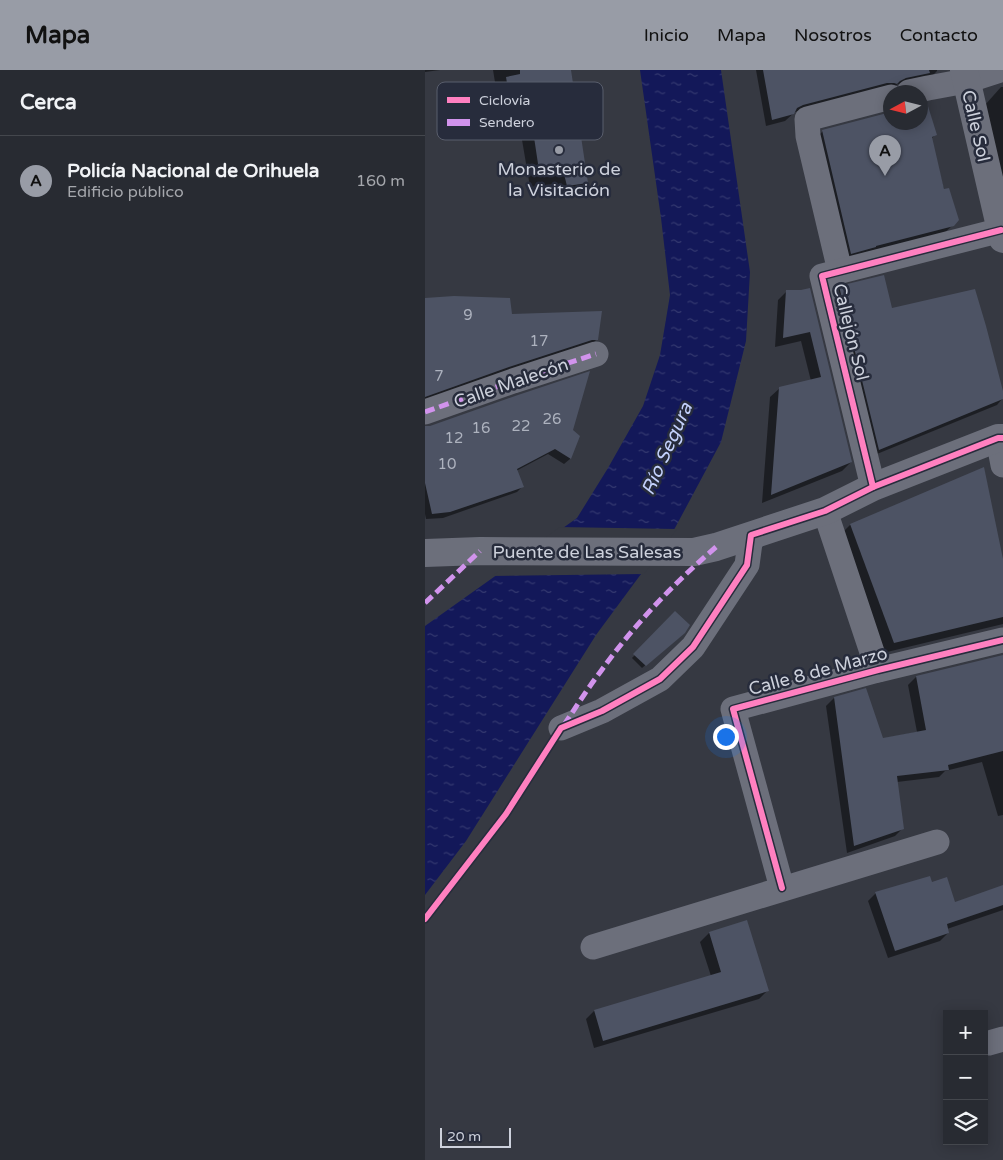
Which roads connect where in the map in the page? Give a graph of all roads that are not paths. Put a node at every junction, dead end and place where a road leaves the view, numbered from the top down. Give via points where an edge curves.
1 (1000, 70) edge
2 (965, 76) edge
3 (928, 88) edge
4 (883, 99) edge
5 (1002, 235) edge
6 (840, 271) junction
7 (596, 354) dead end
8 (425, 412) edge
9 (1001, 437) edge
10 (1003, 465) edge
11 (873, 487) junction
12 (825, 511) junction
13 (751, 536) junction
14 (425, 553) edge
15 (1003, 640) edge
16 (877, 670) junction
17 (561, 728) dead end
18 (937, 842) dead end
19 (782, 888) junction
20 (593, 947) dead end

1 - 2 street
2 - 3 street
2 - 5 street, Calle Sol
4 - 6 street via 807,119 808,136
5 - 6 street, Callejón Sol
6 - 11 street, Callejón Sol via 822,276
7 - 8 street, Calle Malecón
9 - 10 street
9 - 11 street, Puente de Las Salesas
11 - 12 street, Puente de Las Salesas
12 - 13 street, Puente de Las Salesas
12 - 16 street
13 - 14 street, Puente de Las Salesas via 694,552
13 - 17 street via 747,565 693,647 660,679 602,712
15 - 16 street, Calle 8 de Marzo
16 - 19 street, Calle 8 de Marzo via 733,709
18 - 19 street
19 - 20 street

